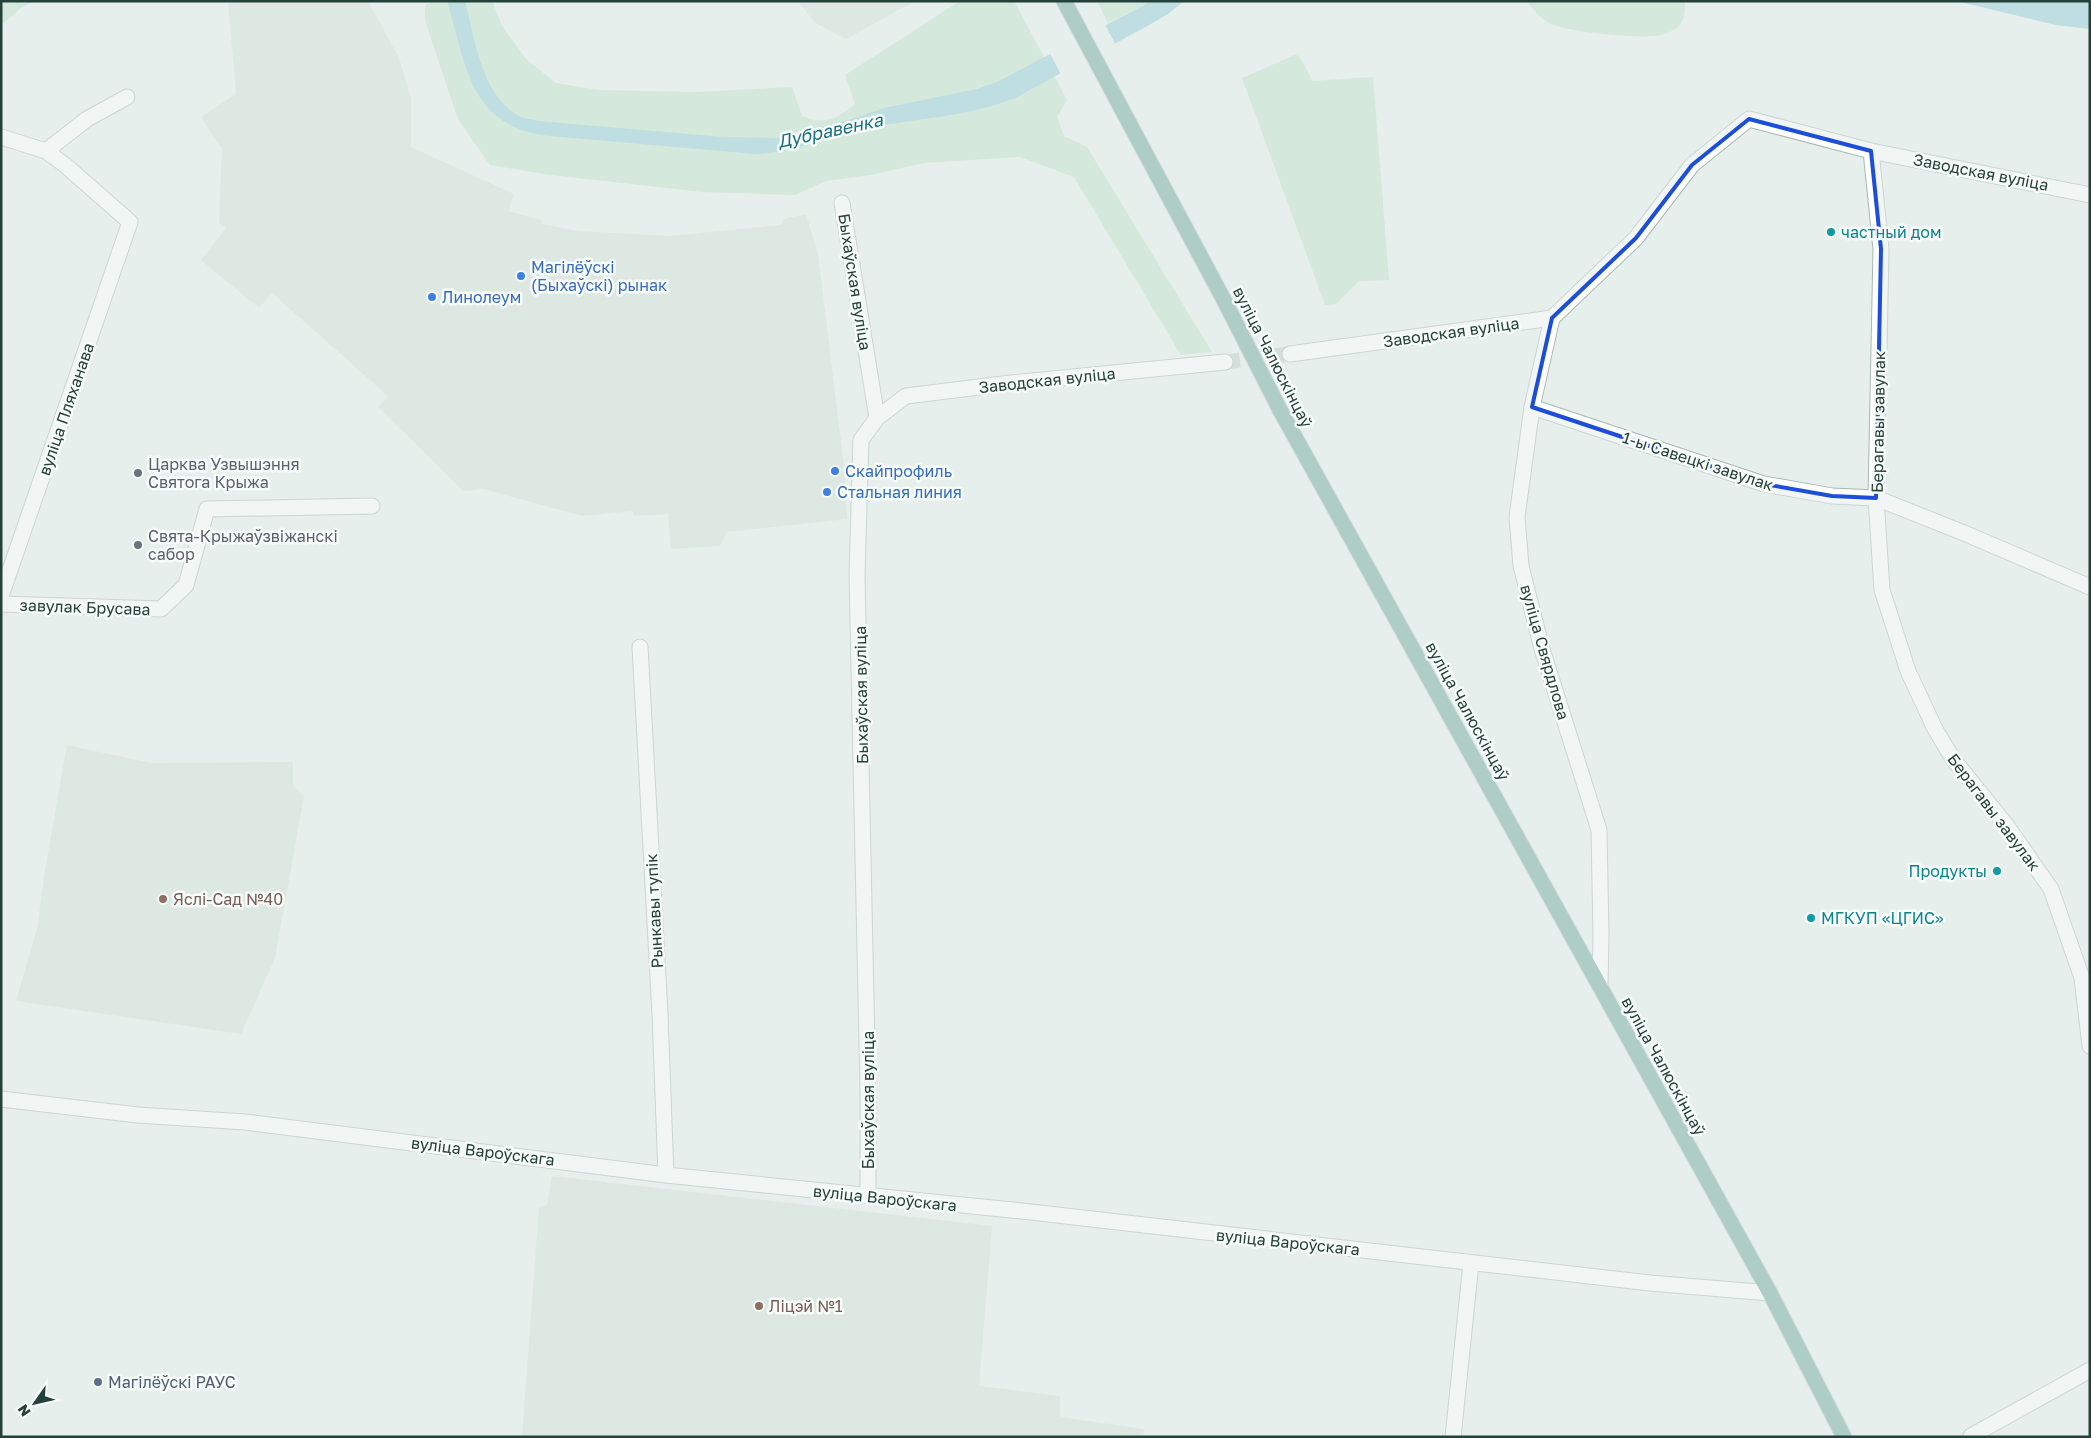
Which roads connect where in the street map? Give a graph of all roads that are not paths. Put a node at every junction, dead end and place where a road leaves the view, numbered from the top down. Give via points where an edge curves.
1 (1064, 1) edge
2 (127, 97) dead end
3 (1, 137) edge
4 (1, 149) edge
5 (40, 149) junction
6 (1871, 151) junction
7 (2090, 195) edge
8 (842, 203) dead end
9 (1552, 318) junction
10 (1290, 354) tunnel mouth
11 (1225, 362) tunnel mouth
12 (1532, 407) junction
13 (876, 418) junction
14 (1876, 498) junction
15 (372, 506) dead end
16 (2090, 587) edge
17 (1, 596) edge
18 (1, 604) edge
19 (640, 647) dead end
20 (1600, 985) junction
21 (2090, 1046) edge
22 (1, 1099) edge
23 (666, 1174) junction
24 (868, 1196) junction
25 (1471, 1263) junction
26 (1770, 1293) junction
27 (2090, 1370) edge
28 (1971, 1436) edge
29 (1453, 1437) edge
30 (1844, 1437) edge

1 - 20 main road, вуліца Чалюскінцаў, bridge via 1280,410
2 - 5 street
3 - 5 street
4 - 5 street
5 - 17 street, вуліца Пляханава via 65,165 130,222
6 - 7 street, Заводская вуліца
6 - 9 street via 1750,120 1692,165 1636,238
6 - 14 street, Берагавы завулак via 1881,249
8 - 13 street, Быхаўская вуліца
9 - 10 street, Заводская вуліца
9 - 12 street, вуліца Свярдлова
11 - 13 street, Заводская вуліца via 906,396
12 - 14 street, 1-ы Савецкі завулак via 1764,484 1832,496
12 - 20 street, вуліца Свярдлова via 1517,516 1521,566 1542,650 1599,830
13 - 24 street, Быхаўская вуліца via 861,440 857,575
14 - 16 street, 1-ы Савецкі завулак
14 - 21 street, Берагавы завулак via 1882,590 1908,671 1953,759 2007,826 2051,889 2082,978
15 - 18 street, завулак Брусава via 207,509 186,585 161,609
19 - 23 street, Рынкавы тупік
20 - 26 main road, вуліца Чалюскінцаў
22 - 23 street, вуліца Вароўскага via 138,1115 245,1122
23 - 24 street, вуліца Вароўскага
24 - 25 street, вуліца Вароўскага
25 - 26 street, вуліца Вароўскага
25 - 29 street
26 - 30 main road, вуліца Чалюскінцаў
27 - 28 street

